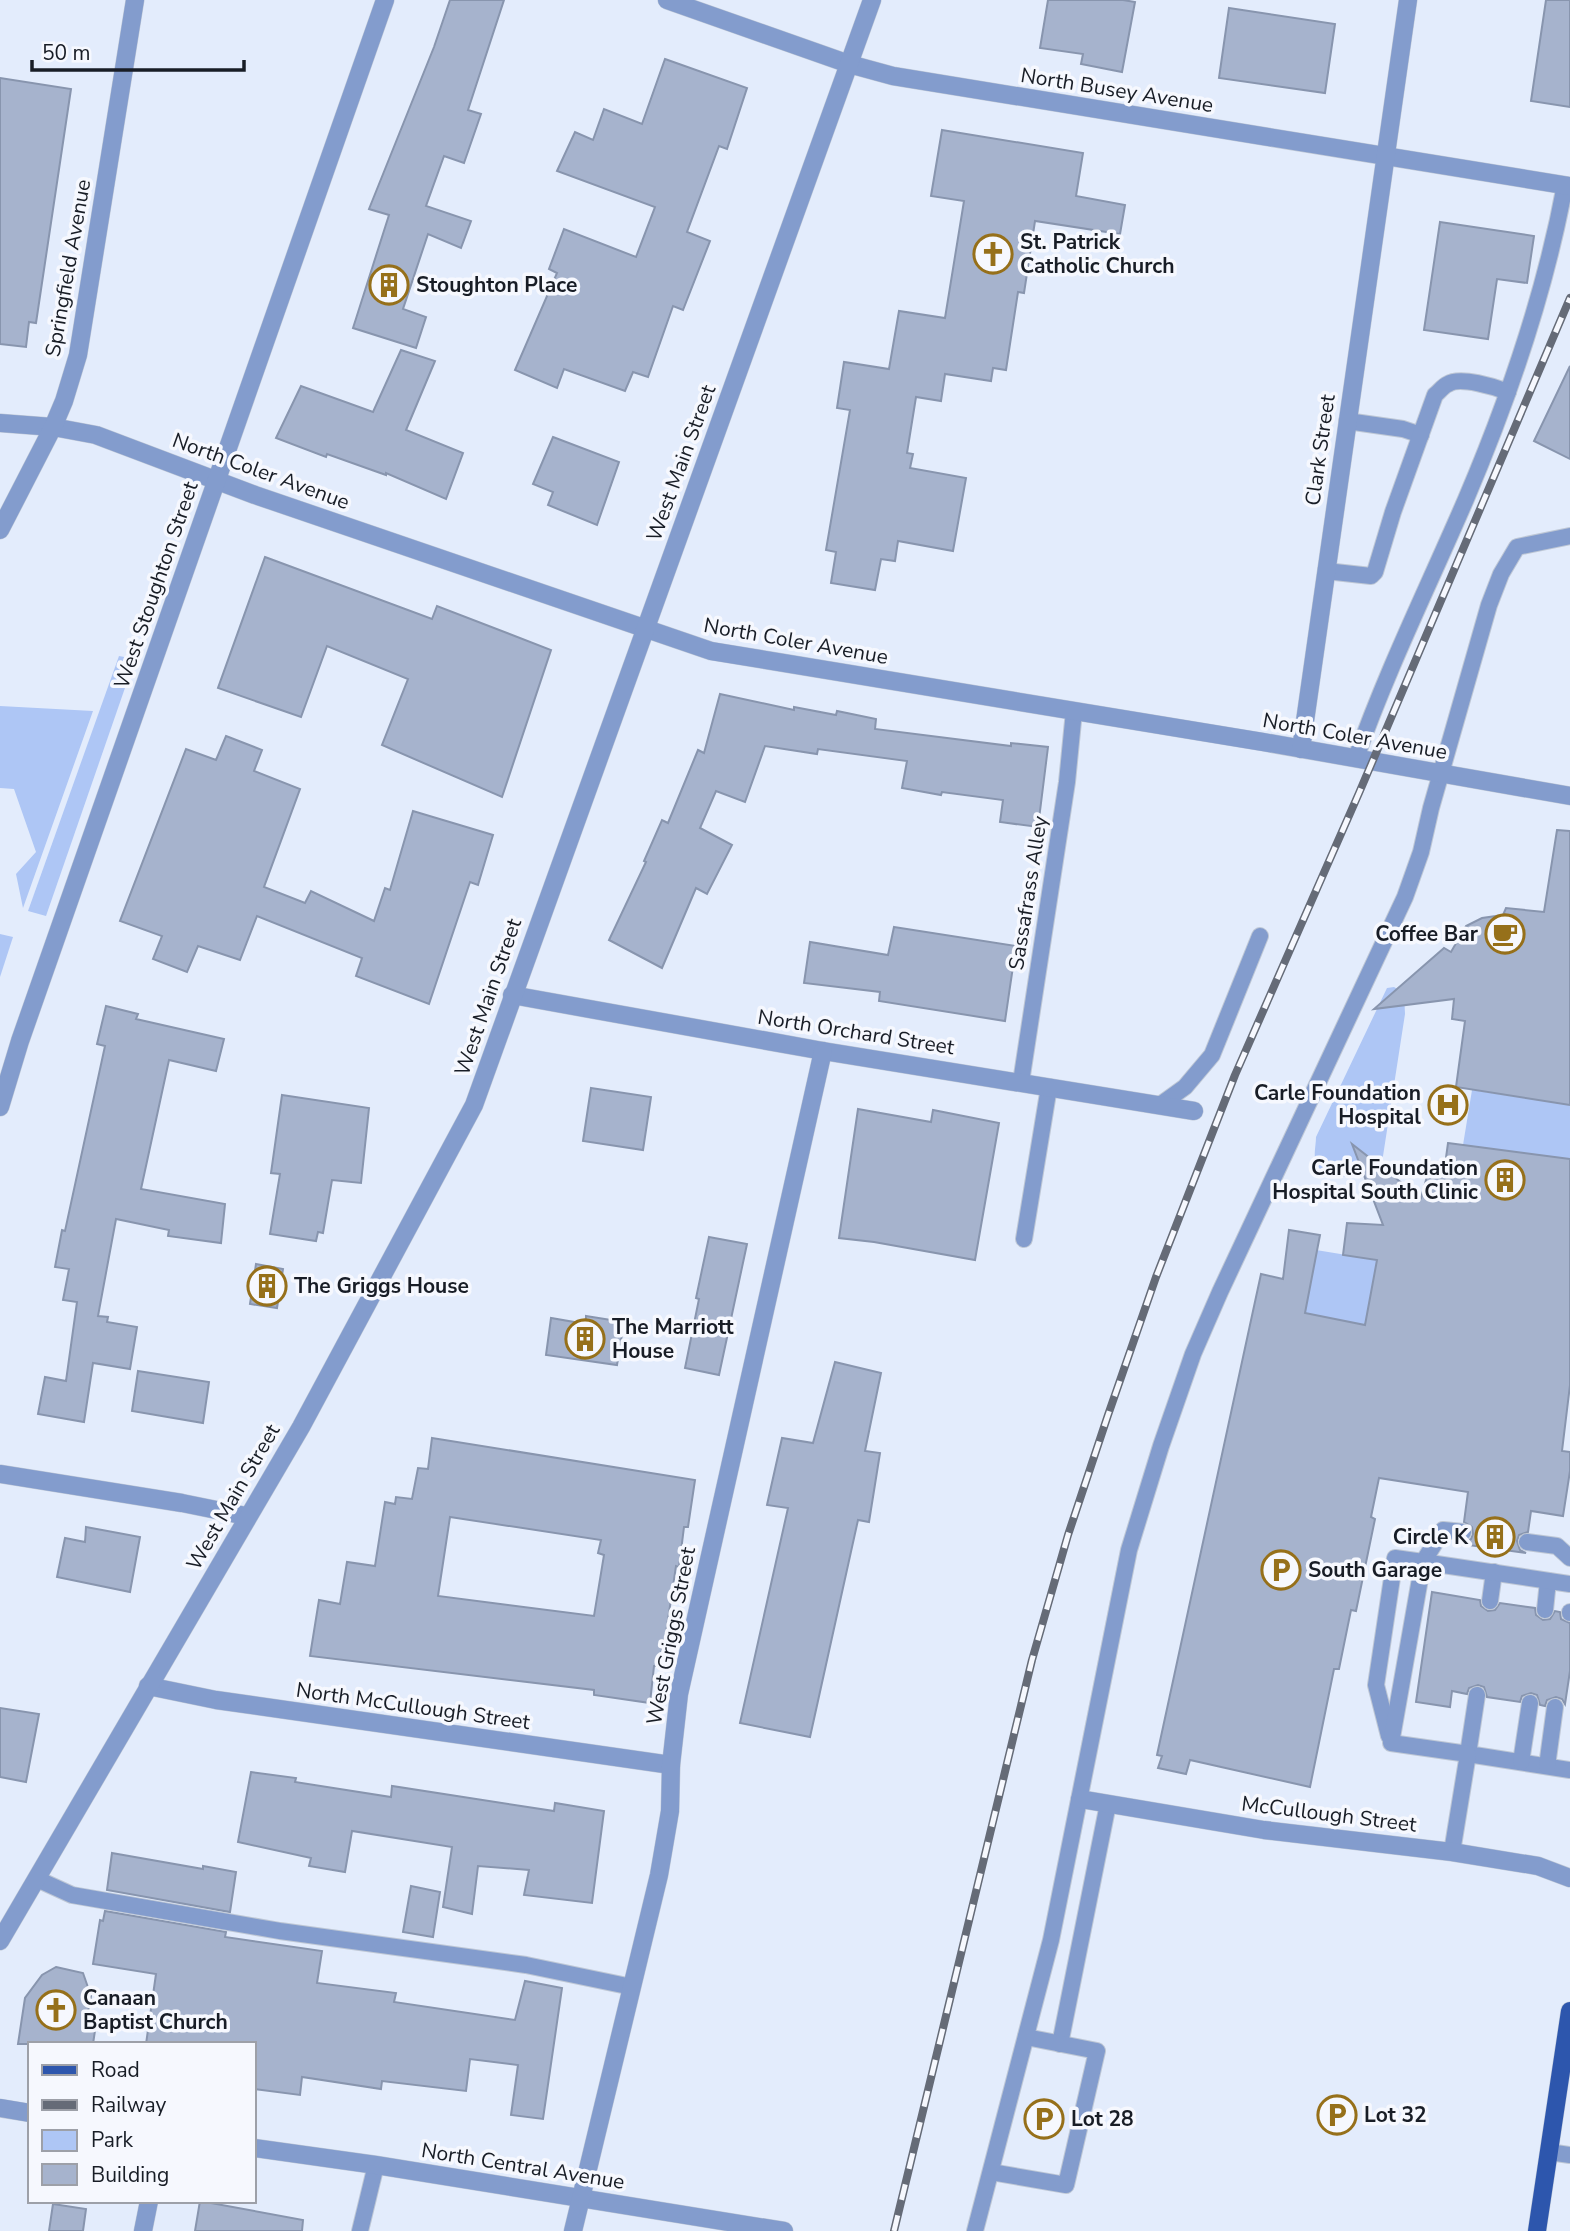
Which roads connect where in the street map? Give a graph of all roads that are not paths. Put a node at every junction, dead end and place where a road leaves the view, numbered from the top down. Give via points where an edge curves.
1 (135, 0) edge
2 (385, 0) edge
3 (667, 0) edge
4 (872, 0) edge
5 (1408, 0) edge
6 (849, 64) junction
7 (1386, 158) junction
8 (1567, 186) edge
9 (1508, 392) junction
10 (1347, 421) junction
11 (0, 423) edge
12 (53, 427) junction
13 (1421, 435) junction
14 (216, 481) junction
15 (0, 530) edge
16 (1570, 536) edge
17 (1326, 571) junction
18 (644, 629) junction
19 (1074, 711) junction
20 (1301, 749) junction
21 (1356, 758) junction
22 (1442, 774) junction
23 (1570, 796) edge
24 (1260, 936) dead end
25 (512, 995) junction
26 (824, 1051) junction
27 (1021, 1082) junction
28 (1049, 1087) junction
29 (1160, 1105) junction
30 (0, 1107) edge
31 (1194, 1111) dead end
32 (1024, 1239) dead end
33 (0, 1474) edge
34 (246, 1516) junction
35 (1463, 1532) dead end
36 (1527, 1542) dead end
37 (1570, 1558) edge
38 (1423, 1562) junction
39 (1494, 1573) junction
40 (1548, 1581) junction
41 (1570, 1584) edge
42 (1490, 1601) dead end
43 (1545, 1610) dead end
44 (148, 1686) junction
45 (1477, 1695) dead end
46 (1530, 1703) dead end
47 (1555, 1707) dead end
48 (1391, 1743) junction
49 (1468, 1754) junction
50 (1521, 1762) junction
51 (671, 1765) junction
52 (1547, 1766) junction
53 (1570, 1770) edge
54 (1080, 1799) junction
55 (1108, 1804) junction
56 (1452, 1852) junction
57 (37, 1878) junction
58 (1570, 1878) edge
59 (0, 1941) edge
60 (632, 1987) junction
61 (1570, 2011) edge
62 (1026, 2037) junction
63 (1060, 2044) junction
64 (0, 2108) edge
65 (28, 2113) edge
66 (256, 2148) edge
67 (1549, 2152) junction
68 (1570, 2154) edge
69 (376, 2165) junction
70 (991, 2172) junction
71 (581, 2198) junction
72 (149, 2203) edge
73 (978, 2230) edge
74 (143, 2231) edge
75 (359, 2231) edge
76 (573, 2231) edge
77 (784, 2231) edge
78 (1537, 2231) edge

1 - 12 street, Springfield Avenue via 78,355
2 - 14 street, West Stoughton Street
3 - 6 street, North Busey Avenue
4 - 6 street, West Main Street
5 - 7 street, Clark Street
6 - 7 street, North Busey Avenue via 894,76
6 - 18 street, West Main Street
7 - 8 street, North Busey Avenue
7 - 10 street, Clark Street
8 - 9 lane via 1520,363
9 - 13 lane via 1493,386 1449,383 1435,396
9 - 21 lane
10 - 13 lane
10 - 17 street, Clark Street
11 - 12 street, North Coler Avenue
12 - 14 street, North Coler Avenue via 96,435
12 - 15 street, Springfield Avenue
13 - 17 lane via 1376,572 1371,576
14 - 18 street, North Coler Avenue
14 - 30 street, West Stoughton Street
16 - 22 lane via 1517,547 1502,573
17 - 20 street, Clark Street
18 - 19 street, North Coler Avenue via 711,651
18 - 25 street, West Main Street
19 - 20 street, North Coler Avenue
19 - 27 lane, Sassafrass Alley
20 - 21 street, North Coler Avenue
21 - 22 street, North Coler Avenue
22 - 23 street, North Coler Avenue
22 - 54 lane via 1405,897 1220,1292 1161,1446 1129,1550
24 - 29 lane via 1212,1055 1185,1087
25 - 26 street, North Orchard Street
25 - 34 street, West Main Street via 474,1105 307,1416
26 - 27 street, North Orchard Street
26 - 51 street, West Griggs Street via 679,1694
27 - 28 street, North Orchard Street
28 - 29 street, North Orchard Street
28 - 32 lane
29 - 31 street, North Orchard Street
33 - 34 street
34 - 44 street, West Main Street
35 - 38 lane via 1443,1530
36 - 37 lane via 1557,1546
38 - 39 lane
38 - 48 lane
38 - 48 lane via 1395,1558 1376,1685
39 - 40 lane
39 - 42 lane
40 - 41 lane
40 - 43 lane
44 - 51 street, North McCullough Street via 216,1700
44 - 57 street, West Main Street
45 - 49 lane
46 - 50 lane
47 - 52 lane
48 - 49 lane
49 - 50 lane
49 - 56 lane
50 - 52 lane
51 - 60 street, West Griggs Street via 670,1811 659,1875
52 - 53 lane
54 - 55 street, McCullough Street
54 - 62 lane
55 - 56 street, McCullough Street via 1264,1830
55 - 63 lane
56 - 58 street, McCullough Street via 1538,1866
57 - 59 street, West Main Street
57 - 60 lane via 72,1895 280,1931 526,1965
60 - 71 street, West Griggs Street
61 - 67 main road
62 - 63 lane
62 - 70 lane
63 - 70 lane via 1097,2051 1066,2185
64 - 65 street
66 - 69 street, North Central Avenue
67 - 68 lane
67 - 78 main road
69 - 71 street, North Central Avenue
69 - 75 lane
70 - 73 lane
71 - 76 street, West Griggs Street
71 - 77 street, North Central Avenue
72 - 74 street

